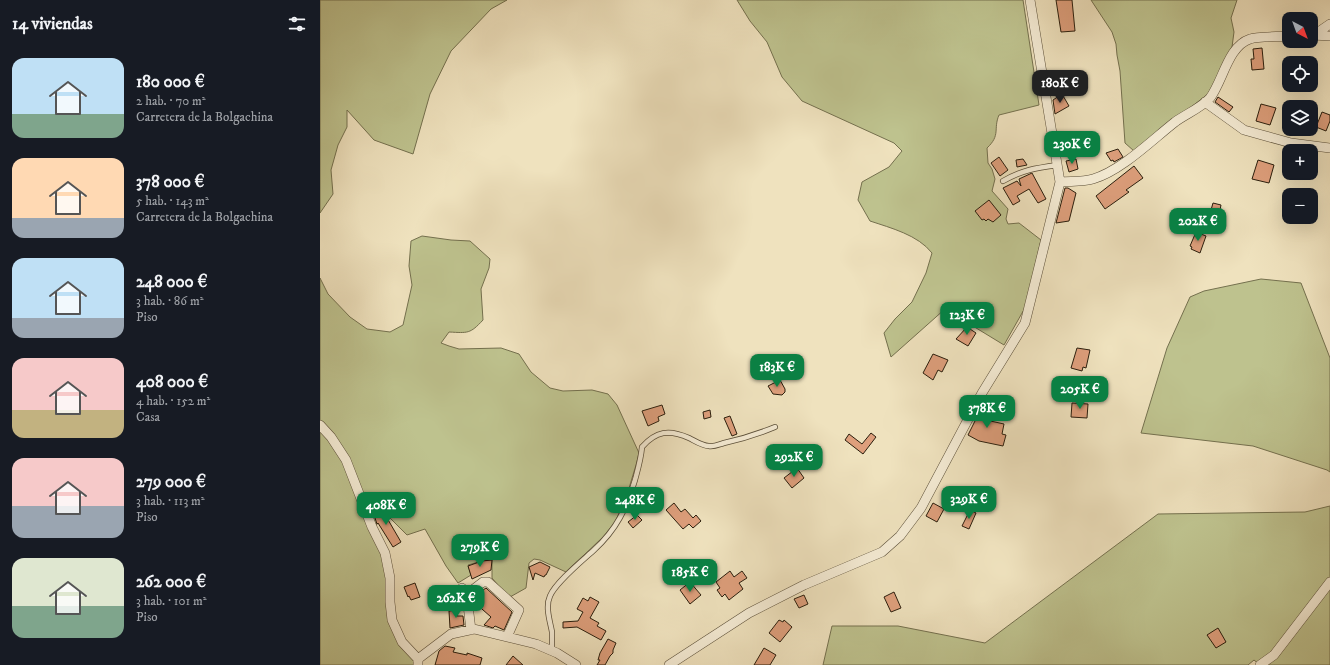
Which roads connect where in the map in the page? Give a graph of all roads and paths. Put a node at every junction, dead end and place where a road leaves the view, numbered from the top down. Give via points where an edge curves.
1 (1030, 0) edge
2 (1330, 24) edge
3 (1318, 31) edge
4 (1318, 35) edge
5 (1330, 36) edge
6 (1282, 37) edge
7 (1205, 102) junction
8 (1330, 148) edge
9 (1058, 165) junction
10 (1002, 181) dead end
11 (1060, 182) junction
12 (320, 425) edge
13 (775, 427) dead end
14 (1330, 582) edge
15 (471, 630) junction
16 (507, 637) junction
17 (552, 651) junction
18 (418, 662) edge
19 (576, 665) edge
20 (669, 665) edge
21 (1260, 665) edge

1 - 9 street
2 - 3 street
4 - 5 street
6 - 7 street via 1249,39 1234,49 1215,90
7 - 8 street via 1244,130 1291,143
7 - 11 street via 1110,172 1093,179
9 - 10 lane via 1032,168
9 - 11 street
11 - 20 street via 1025,323 982,393 921,508 900,536 882,552 804,585 749,613
12 - 18 street via 346,460 385,553 390,578 392,620 402,642
13 - 17 lane via 756,435 709,446 666,433 655,435 647,441 642,447 628,504 618,523 610,534 573,568 550,596 548,604
14 - 21 street via 1274,655
15 - 16 street
15 - 16 street via 464,592 488,582 518,610
15 - 18 street via 450,634
16 - 17 street
17 - 19 street

